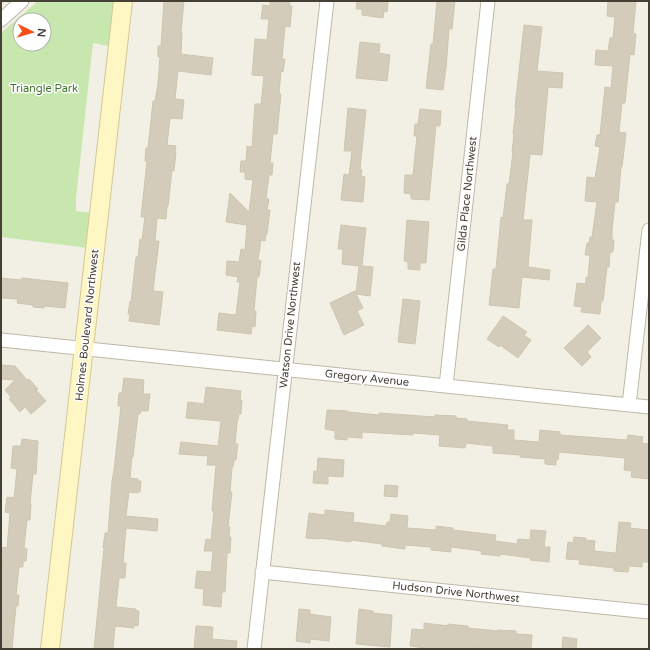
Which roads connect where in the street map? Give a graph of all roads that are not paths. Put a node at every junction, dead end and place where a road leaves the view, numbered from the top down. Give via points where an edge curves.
1 (22, 1) edge
2 (123, 1) edge
3 (326, 1) edge
4 (488, 1) edge
5 (1, 20) edge
6 (649, 230) edge
7 (1, 340) edge
8 (84, 349) junction
9 (285, 370) junction
10 (446, 386) junction
11 (629, 405) junction
12 (649, 407) edge
13 (262, 572) junction
14 (649, 612) edge
15 (50, 649) edge
16 (254, 649) edge

1 - 5 street
2 - 8 street, Holmes Boulevard Northwest
3 - 9 street, Watson Drive Northwest
4 - 10 street, Gilda Place Northwest
6 - 11 street
7 - 8 street, Gregory Avenue
8 - 9 street, Gregory Avenue
8 - 15 street, Holmes Boulevard Northwest
9 - 10 street, Gregory Avenue
9 - 13 street, Watson Drive Northwest
10 - 11 street, Gregory Avenue
11 - 12 street, Gregory Avenue
13 - 14 street, Hudson Drive Northwest
13 - 16 street, Watson Drive Northwest

